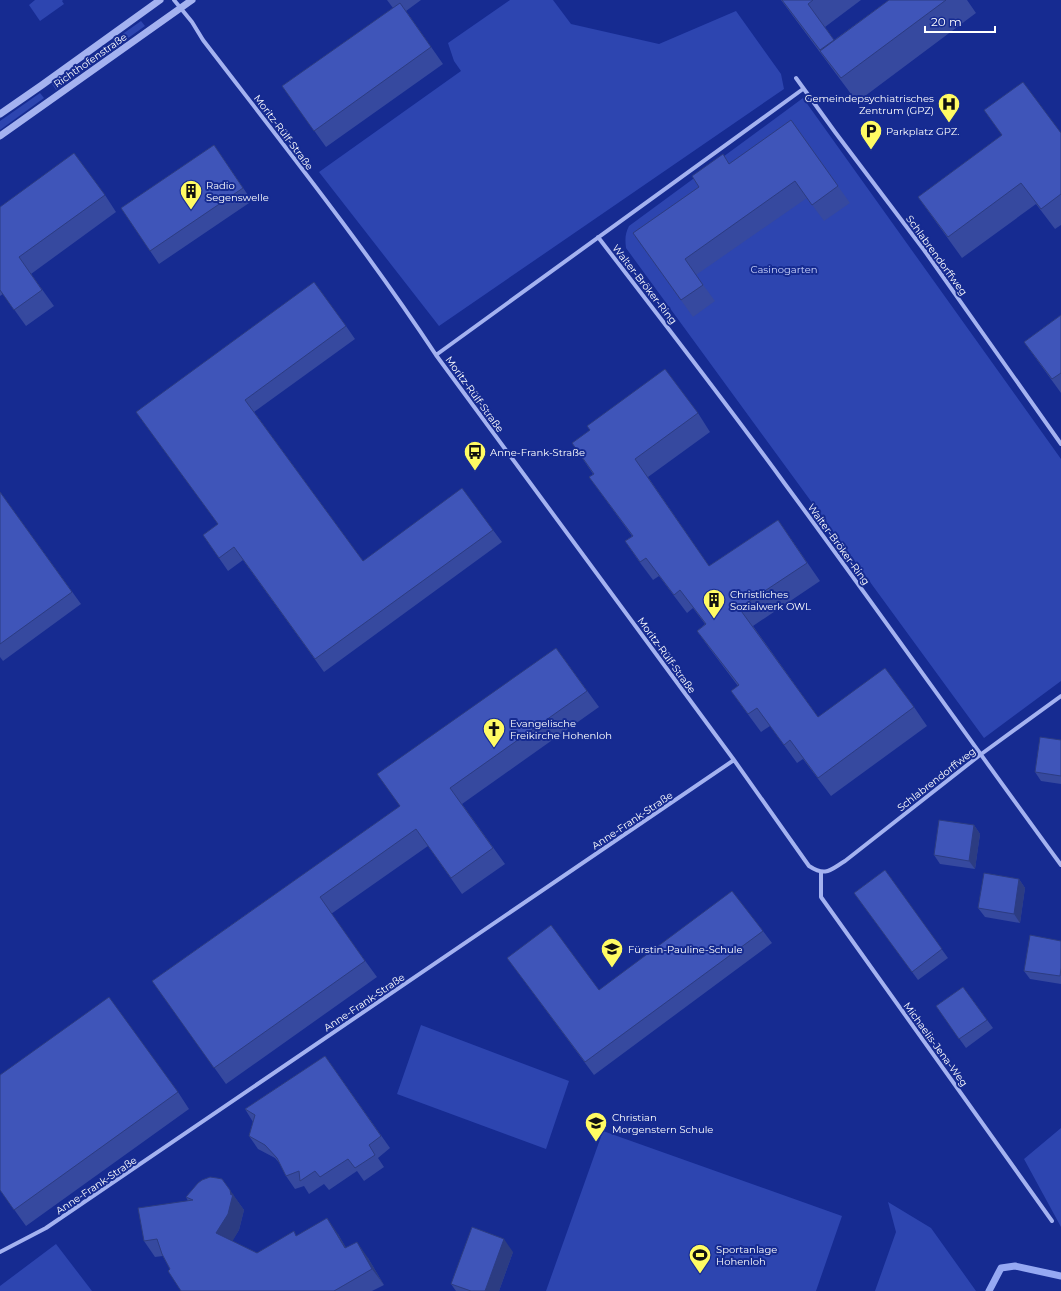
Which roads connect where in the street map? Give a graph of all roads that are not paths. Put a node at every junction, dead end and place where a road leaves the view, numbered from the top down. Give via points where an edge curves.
1 (160, 0) edge
2 (174, 0) edge
3 (192, 0) edge
4 (181, 8) junction
5 (796, 78) dead end
6 (803, 89) junction
7 (0, 114) edge
8 (0, 136) edge
9 (598, 237) junction
10 (436, 355) junction
11 (1061, 444) edge
12 (1061, 696) edge
13 (980, 755) junction
14 (734, 760) junction
15 (1061, 865) edge
16 (821, 872) junction
17 (1052, 1221) dead end
18 (0, 1252) edge

1 - 7 street, Richthofenstraße
2 - 4 street, Moritz-Rülf-Straße
3 - 4 street, Richthofenstraße
4 - 8 street, Richthofenstraße
4 - 10 street, Moritz-Rülf-Straße via 409,314
5 - 6 street, Schlabrendorffweg
6 - 9 street
6 - 11 street, Schlabrendorffweg via 924,250
9 - 10 street
9 - 13 street, Walter-Bröker-Ring via 784,482
10 - 14 street, Moritz-Rülf-Straße
12 - 13 street, Schlabrendorffweg
13 - 15 street, Walter-Bröker-Ring
13 - 16 street, Schlabrendorffweg via 845,861 828,872
14 - 16 street, Moritz-Rülf-Straße via 809,866
14 - 18 street, Anne-Frank-Straße via 46,1228
16 - 17 street, Michaelis-Jena-Weg via 821,897

